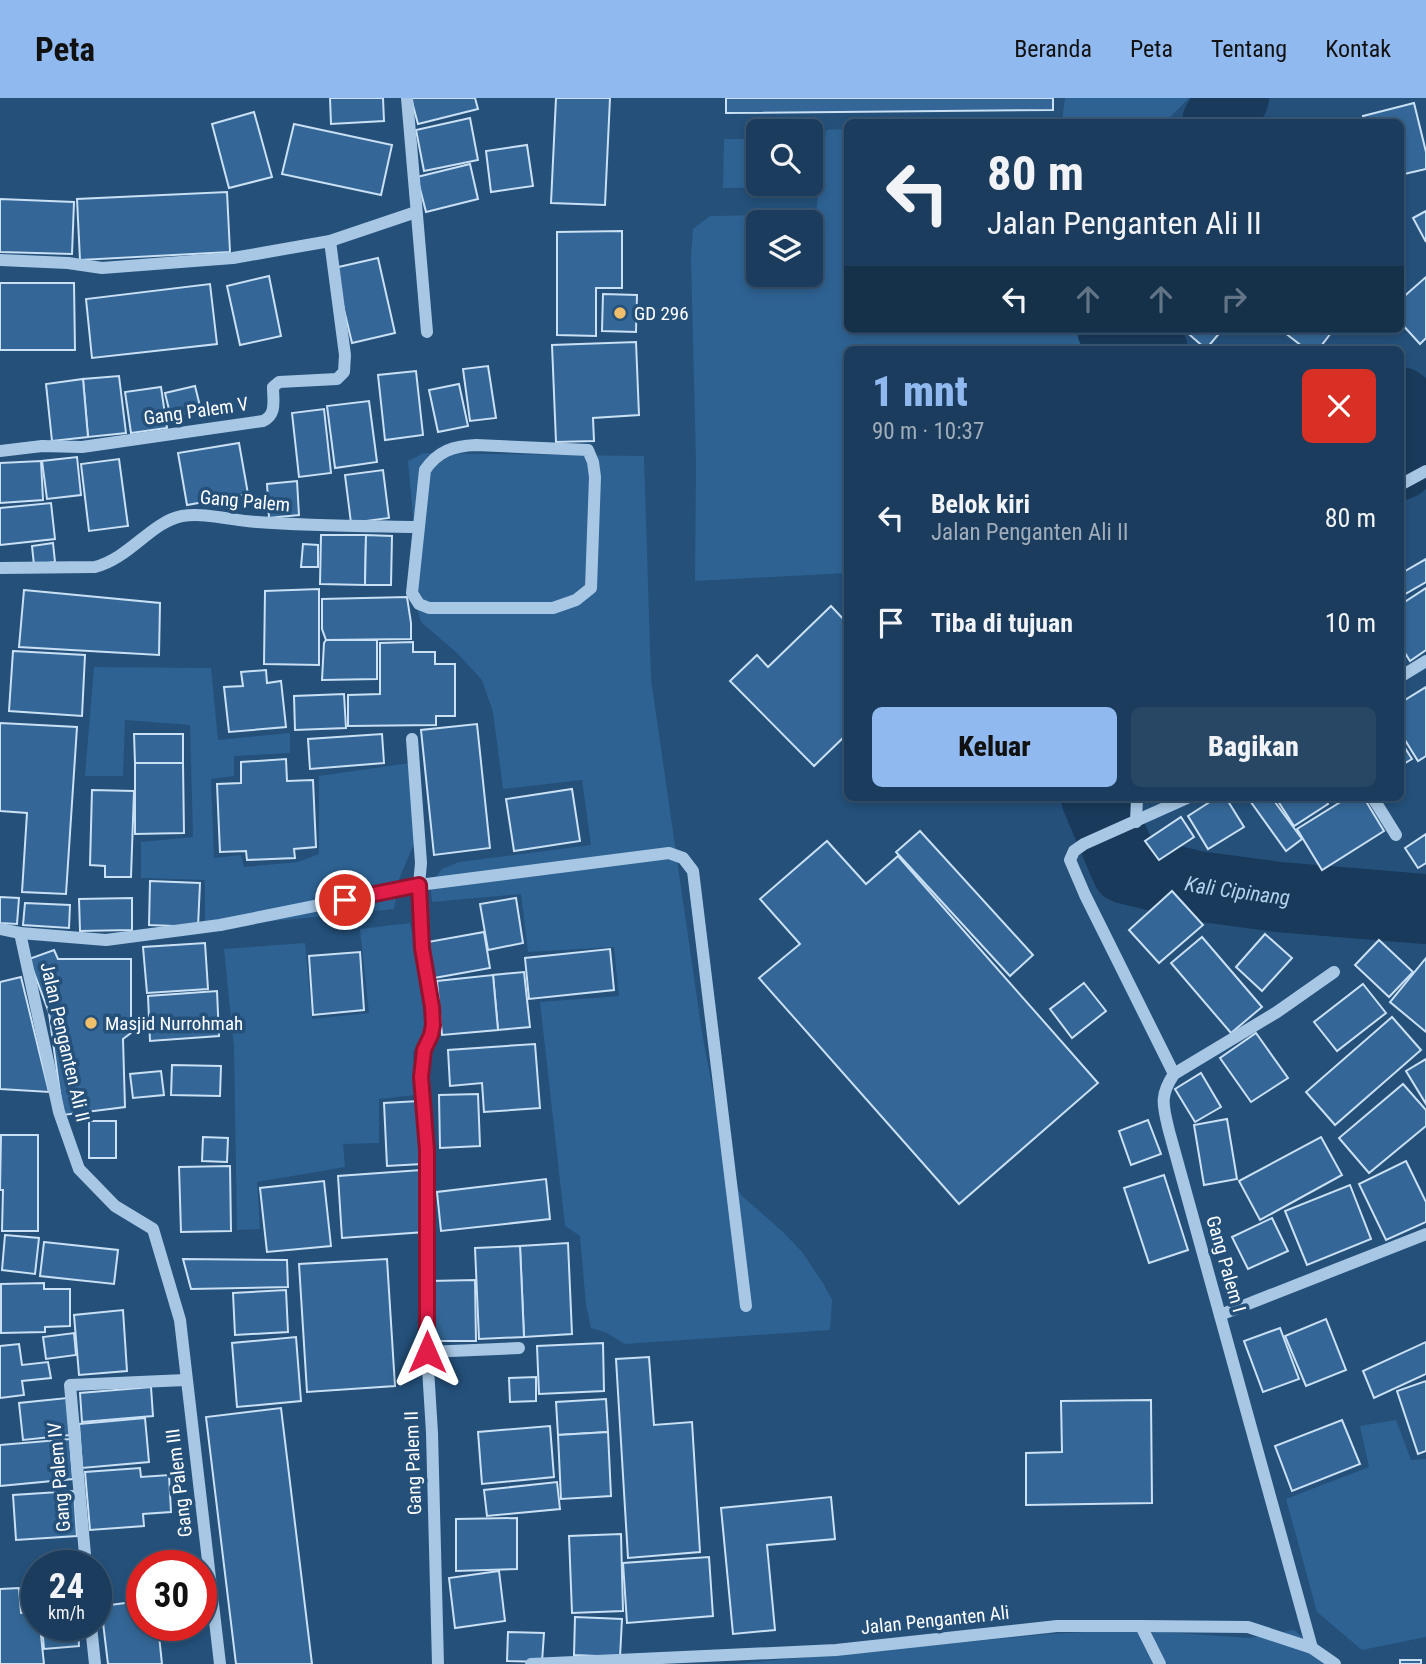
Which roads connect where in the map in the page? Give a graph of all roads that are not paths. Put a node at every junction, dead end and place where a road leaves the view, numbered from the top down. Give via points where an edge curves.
1 (407, 98) edge
2 (416, 212) junction
3 (330, 241) junction
4 (0, 260) edge
5 (427, 332) dead end
6 (0, 451) edge
7 (1426, 471) edge
8 (1404, 483) edge
9 (418, 527) junction
10 (0, 568) edge
11 (1426, 661) edge
12 (1404, 675) edge
13 (412, 739) dead end
14 (1137, 801) edge
15 (1181, 801) edge
16 (1375, 801) edge
17 (1133, 823) junction
18 (1396, 835) dead end
19 (419, 885) junction
20 (0, 929) edge
21 (20, 933) junction
22 (1334, 972) dead end
23 (1174, 1074) junction
24 (1426, 1234) edge
25 (746, 1306) dead end
26 (1220, 1315) junction
27 (519, 1348) dead end
28 (427, 1352) junction
29 (186, 1380) junction
30 (85, 1550) edge
31 (1141, 1626) junction
32 (93, 1641) edge
33 (1312, 1648) junction
34 (95, 1664) edge
35 (220, 1664) edge
36 (438, 1664) edge
37 (531, 1664) edge
38 (1160, 1664) edge
39 (1335, 1664) edge

1 - 2 street
2 - 3 street
2 - 5 street
3 - 4 street via 233,258 102,268
3 - 6 street, Gang Palem V via 345,355 340,377 279,382 274,387 273,412 263,421 82,447
7 - 8 street
9 - 9 street via 425,470 447,449 476,444 588,450 593,462 591,588 576,600 553,608 429,608 419,604 412,593
9 - 10 street, Gang Palem via 306,526 197,515 181,517 153,531 109,564
11 - 12 street
13 - 19 street, Gang Palem II
14 - 17 street
15 - 17 street
16 - 18 street
17 - 23 street via 1074,851 1070,860
19 - 21 street, Jalan Penganten Ali II via 220,925 106,940
19 - 25 street, Jalan Penganten Ali II via 669,853 683,858 693,871
19 - 28 street, Gang Palem II via 433,1025 421,1077 427,1150
20 - 21 street, Jalan Penganten Ali II
21 - 29 street, Jalan Penganten Ali II via 59,1112 79,1168 115,1206 153,1229 180,1320
22 - 23 street
23 - 26 street, Gang Palem I via 1164,1088 1164,1110
24 - 26 street
26 - 33 street, Gang Palem I
27 - 28 street
28 - 36 street, Gang Palem II
29 - 30 street, Gang Palem IV via 70,1384
29 - 35 street, Gang Palem III
31 - 33 street, Jalan Penganten Ali via 1248,1627
31 - 37 street, Jalan Penganten Ali via 1057,1626 836,1650
31 - 38 street
32 - 34 street
33 - 39 street, Jalan Penganten Ali

